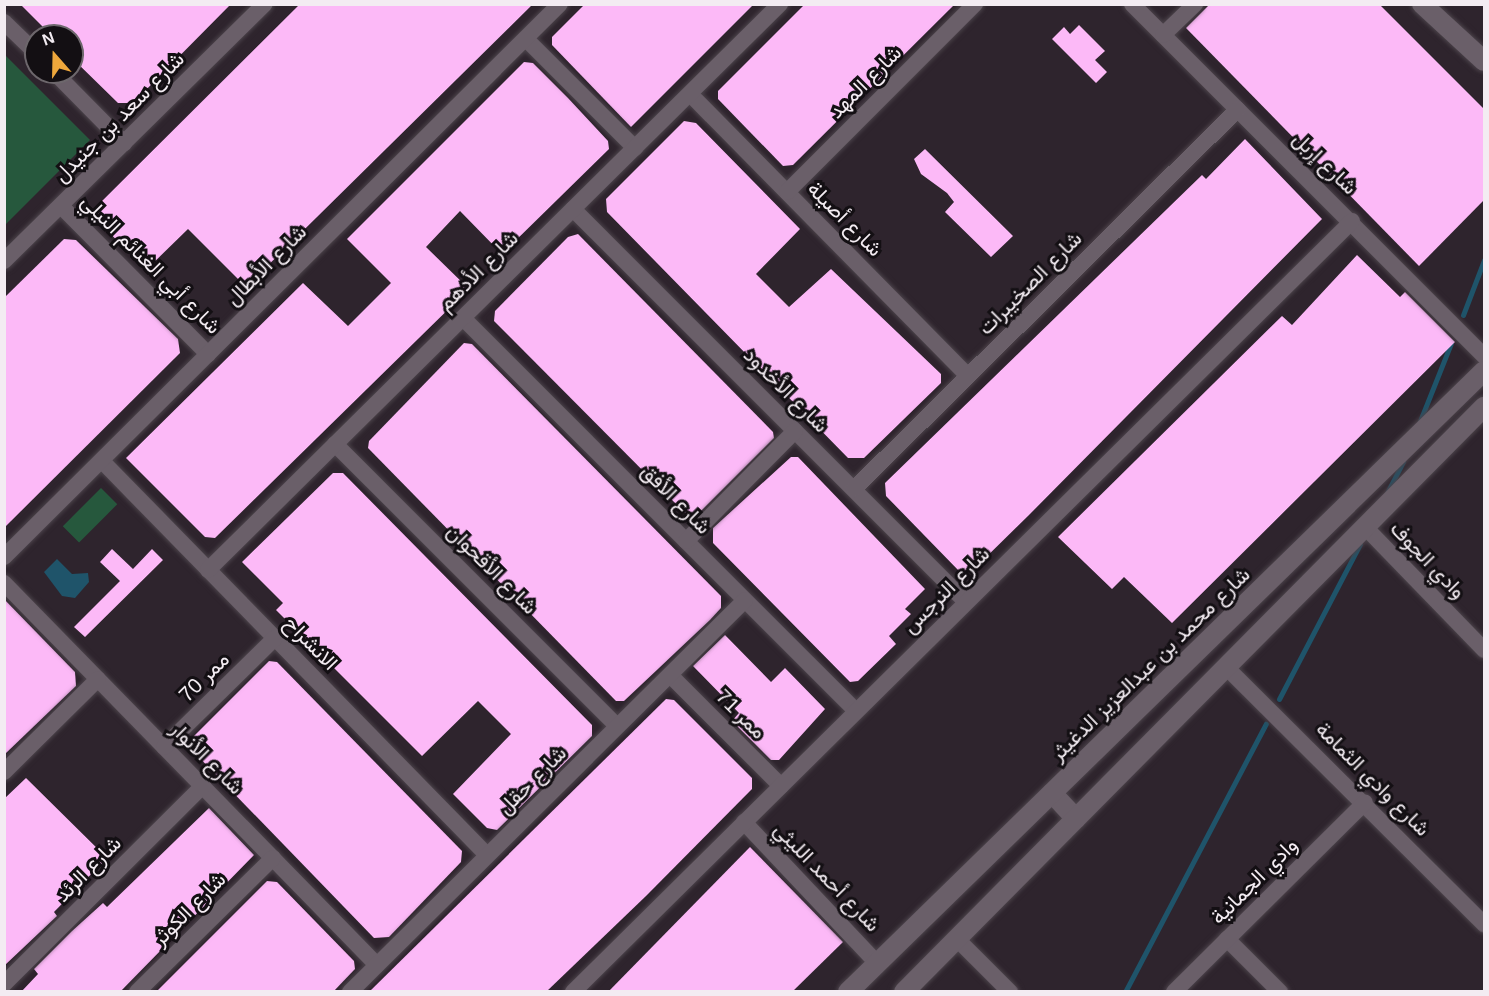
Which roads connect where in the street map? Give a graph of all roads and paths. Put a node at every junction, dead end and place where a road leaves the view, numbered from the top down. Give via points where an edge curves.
1 (265, 4) edge
2 (560, 4) edge
3 (780, 4) edge
4 (975, 4) edge
5 (1131, 4) edge
6 (1194, 4) edge
7 (1422, 4) edge
8 (1434, 4) edge
9 (4, 21) edge
10 (1163, 35) junction
11 (525, 39) junction
12 (24, 42) edge
13 (1467, 45) junction
14 (1485, 61) edge
15 (66, 84) edge
16 (690, 94) junction
17 (1238, 110) junction
18 (124, 143) junction
19 (635, 148) junction
20 (787, 192) junction
21 (61, 206) junction
22 (573, 209) junction
23 (1352, 221) junction
24 (4, 261) edge
25 (463, 318) junction
26 (208, 354) junction
27 (1485, 356) edge
28 (1485, 371) edge
29 (968, 376) junction
30 (1485, 407) edge
31 (795, 431) junction
32 (335, 444) junction
33 (102, 461) junction
34 (854, 489) junction
35 (1365, 527) junction
36 (686, 541) junction
37 (4, 557) edge
38 (208, 570) junction
39 (4, 583) edge
40 (745, 600) junction
41 (966, 602) junction
42 (275, 638) junction
43 (1485, 650) edge
44 (1227, 668) junction
45 (670, 675) junction
46 (98, 679) junction
47 (856, 711) junction
48 (617, 726) junction
49 (164, 747) junction
50 (4, 772) edge
51 (203, 786) junction
52 (781, 786) junction
53 (1052, 794) junction
54 (1365, 802) junction
55 (1076, 819) junction
56 (744, 822) junction
57 (487, 855) junction
58 (273, 858) junction
59 (1485, 924) edge
60 (957, 939) junction
61 (1227, 939) junction
62 (877, 963) junction
63 (377, 965) junction
64 (4, 984) edge
65 (137, 992) edge
66 (350, 992) edge
67 (573, 992) edge
68 (848, 992) edge
69 (904, 992) edge
70 (1010, 992) edge
71 (1174, 992) edge
72 (1280, 992) edge

1 - 18 street, شارع سعد بن جنيدل
2 - 11 street, شارع الأبطال
3 - 16 street, شارع الأدهم
4 - 20 street, شارع المهد
5 - 10 street, شارع إربل
6 - 10 street
7 - 13 street
8 - 13 street
9 - 12 street
10 - 17 street, شارع إربل
11 - 19 street
11 - 26 street, شارع الأبطال
13 - 14 street
15 - 18 street
16 - 19 street, شارع الأدهم
16 - 20 street, شارع أصيلة
17 - 23 street, شارع إربل
17 - 29 street, شارع الصخيبرات
18 - 21 street, شارع سعد بن جنيدل
19 - 22 street, شارع الأدهم
20 - 29 street, شارع أصيلة
21 - 24 street, شارع سعد بن جنيدل
21 - 26 street, شارع أبي الغنائم النيلي
22 - 25 street, شارع الأدهم
22 - 31 street, شارع الأخدود
23 - 27 street, شارع إربل
23 - 41 street, شارع النرجس
25 - 32 street, شارع الأدهم
25 - 36 street, شارع الأفق
26 - 33 street, شارع الأبطال
28 - 53 street, شارع محمد بن عبدالعزيز الدغيثر
29 - 34 street, شارع الصخيبرات
30 - 35 street
31 - 34 street, شارع الأخدود
31 - 36 street
32 - 38 street, شارع الأدهم
32 - 48 street, شارع الأقحوان
33 - 37 street, شارع الأبطال
33 - 38 street, الانشراح
34 - 41 street, شارع الأخدود
35 - 43 street, وادي الجوف
35 - 44 street
36 - 40 street, شارع الأفق
38 - 42 street, الانشراح
39 - 46 street, شارع الأنوار
40 - 45 street, شارع حقل
40 - 47 street, شارع الأفق
41 - 47 street, شارع النرجس
42 - 49 street, ممر 70
42 - 57 street, الانشراح
44 - 54 street, شارع وادي الثمامة
44 - 55 street
45 - 48 street, شارع حقل
45 - 52 street, ممر 71
46 - 49 street, شارع الأنوار
46 - 50 street
47 - 52 street, شارع النرجس
48 - 57 street, شارع حقل
49 - 51 street, شارع الأنوار
51 - 58 street, شارع الأنوار
51 - 64 street, شارع الرئد
52 - 56 street, شارع النرجس
53 - 55 street
53 - 62 street, شارع محمد بن عبدالعزيز الدغيثر
54 - 59 street, شارع وادي الثمامة
54 - 61 street, وادي الجمانية
55 - 60 street
56 - 62 street, شارع أحمد الليثي
56 - 67 street, شارع النرجس
57 - 63 street, شارع حقل
58 - 63 street, شارع الأنوار
58 - 65 street, شارع الكوثر
60 - 69 street
60 - 70 street
61 - 71 street, وادي الجمانية
61 - 72 street
62 - 68 street, شارع محمد بن عبدالعزيز الدغيثر
63 - 66 street, شارع حقل

